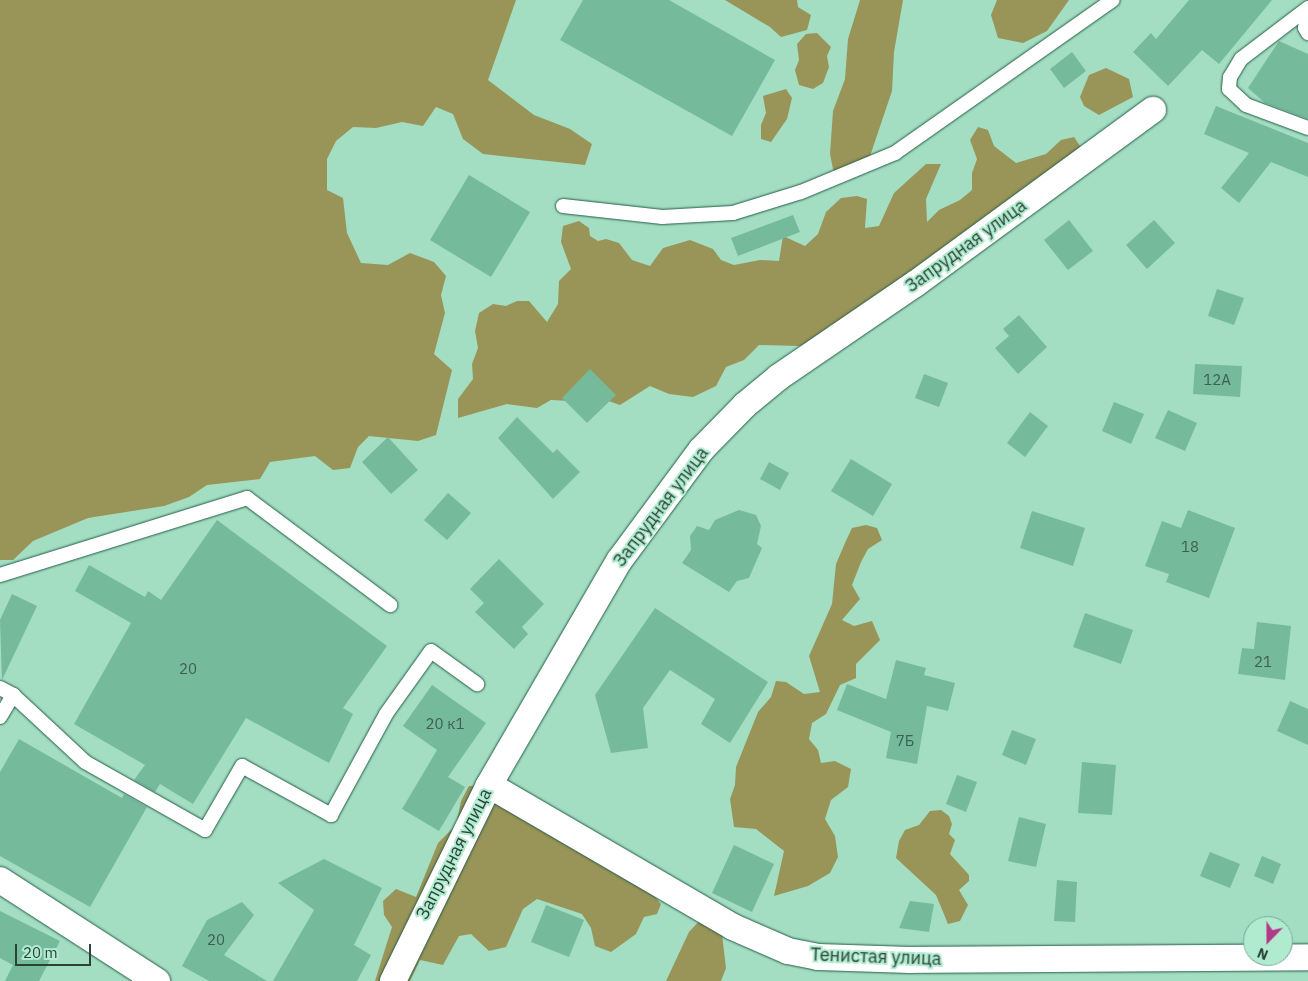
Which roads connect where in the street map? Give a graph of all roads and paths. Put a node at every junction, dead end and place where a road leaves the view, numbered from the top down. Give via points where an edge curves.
1 (1113, 0) edge
2 (1308, 8) edge
3 (1308, 14) edge
4 (1308, 33) edge
5 (1153, 110) dead end
6 (1308, 128) edge
7 (563, 206) dead end
8 (0, 575) edge
9 (390, 605) dead end
10 (477, 684) dead end
11 (0, 688) edge
12 (13, 695) junction
13 (0, 717) edge
14 (489, 785) junction
15 (0, 880) edge
16 (1308, 957) edge
17 (157, 981) edge
18 (393, 981) edge

1 - 7 lane via 895,154 801,192 733,213 662,217
2 - 6 lane via 1241,59 1230,77 1229,89 1246,105
3 - 4 lane via 1305,28
5 - 14 street, Запрудная улица via 915,284 779,377 745,405 672,486 619,561
8 - 9 lane via 247,498
10 - 12 lane via 430,651 386,714 331,815 242,766 205,830 84,762
11 - 12 lane
12 - 13 lane
14 - 16 street, Тенистая улица via 733,927 788,951 818,957 910,960
14 - 18 street, Запрудная улица
15 - 17 street

